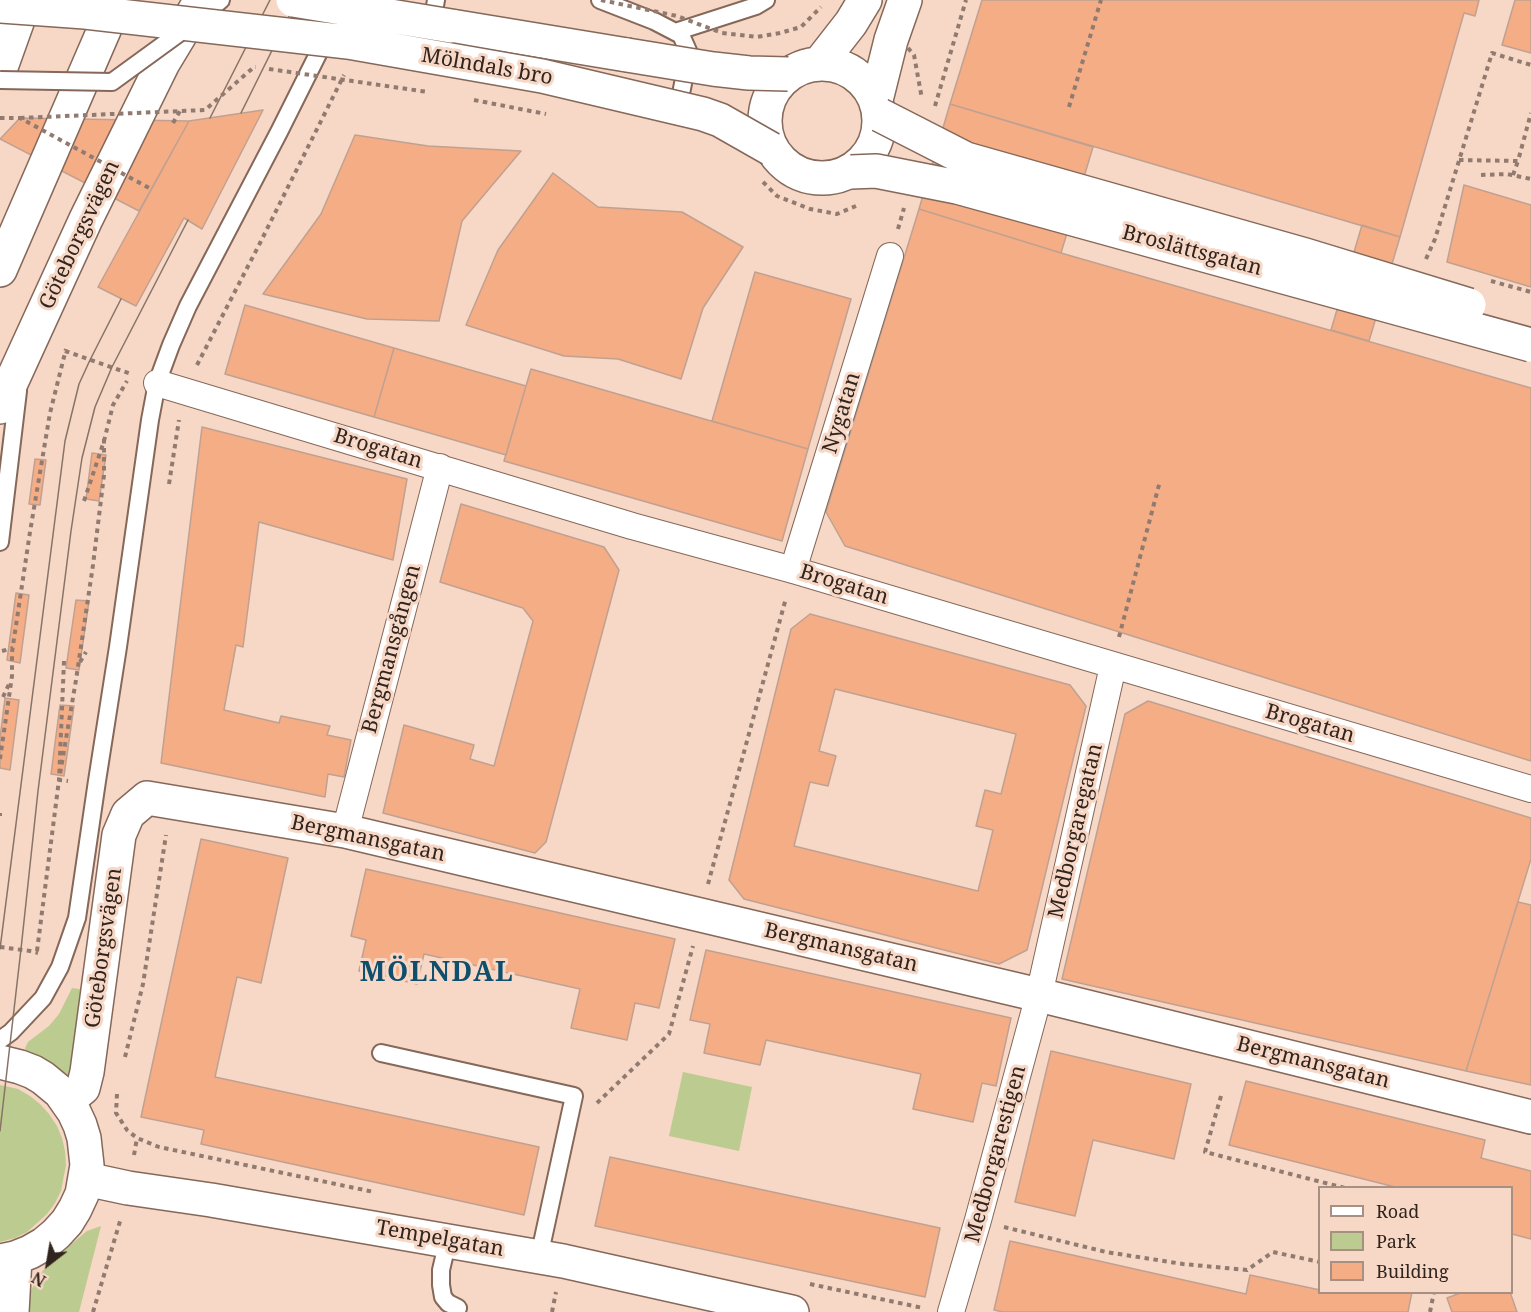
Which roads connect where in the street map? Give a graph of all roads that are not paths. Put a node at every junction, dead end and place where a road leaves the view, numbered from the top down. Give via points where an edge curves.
1 (25, 0) edge
2 (117, 0) edge
3 (221, 0) edge
4 (293, 0) edge
5 (345, 0) edge
6 (436, 0) edge
7 (601, 0) edge
8 (766, 0) edge
9 (865, 0) edge
10 (905, 0) edge
11 (0, 6) edge
12 (192, 8) edge
13 (675, 32) junction
14 (819, 63) junction
15 (0, 70) edge
16 (788, 74) junction
17 (0, 80) edge
18 (527, 90) dead end
19 (584, 102) dead end
20 (878, 108) junction
21 (764, 162) junction
22 (851, 172) junction
23 (890, 256) dead end
24 (0, 270) edge
25 (1531, 324) edge
26 (1531, 345) edge
27 (22, 360) junction
28 (157, 383) junction
29 (0, 407) edge
30 (440, 467) junction
31 (0, 542) edge
32 (793, 570) junction
33 (1113, 666) junction
34 (1531, 789) edge
35 (147, 798) joint
36 (345, 831) junction
37 (1039, 995) junction
38 (0, 1041) edge
39 (381, 1053) dead end
40 (0, 1062) edge
41 (33, 1072) junction
42 (67, 1101) junction
43 (1531, 1117) edge
44 (86, 1179) junction
45 (448, 1240) junction
46 (539, 1257) junction
47 (7, 1260) edge
48 (797, 1297) edge
49 (458, 1308) dead end
50 (940, 1311) edge
51 (12, 1312) edge

1 - 15 main road
2 - 24 main road
3 - 12 lane
4 - 16 main road, Mölndals bro, bridge via 713,69
5 - 28 lane via 188,306
6 - 18 lane via 425,67
7 - 13 lane
8 - 13 lane
9 - 14 main road
10 - 20 main road via 891,40
11 - 12 main road, Mölndals bro, bridge via 85,12
12 - 17 lane, bridge via 112,82
12 - 21 main road, Mölndals bro, bridge via 348,42 542,76 703,114 720,120
12 - 27 main road, Göteborgsvägen via 86,219
13 - 19 lane via 681,35 689,53 676,122
14 - 16 main road
14 - 20 main road via 834,64 859,77 869,87
16 - 21 main road via 768,100
20 - 22 main road via 879,132 874,148
20 - 25 main road, Broslättsgatan, bridge via 966,159
21 - 22 main road via 782,164 816,179
22 - 26 main road, Broslättsgatan, bridge via 876,171 957,187
23 - 32 street, Nygatan
27 - 29 main road, Göteborgsvägen
27 - 31 lane
28 - 30 street, Brogatan
28 - 38 lane via 77,918 60,967 43,998
30 - 32 street, Brogatan
30 - 36 street, Bergmansgången
32 - 33 street, Brogatan
33 - 34 street, Brogatan
33 - 37 street, Medborgaregatan
35 - 36 main road, Bergmansgatan
35 - 42 main road, Göteborgsvägen via 128,814 119,835 87,1072 83,1088
36 - 37 main road, Bergmansgatan
37 - 43 main road, Bergmansgatan
37 - 50 street, Medborgarestigen via 978,1220
38 - 41 lane
39 - 46 lane via 574,1096
40 - 41 main road
41 - 42 main road
42 - 44 main road via 84,1138
44 - 45 main road, Tempelgatan
44 - 47 main road via 75,1209 62,1228 44,1244
45 - 46 main road, Tempelgatan
45 - 49 lane via 441,1285 443,1297
46 - 48 main road, Tempelgatan
47 - 51 main road

